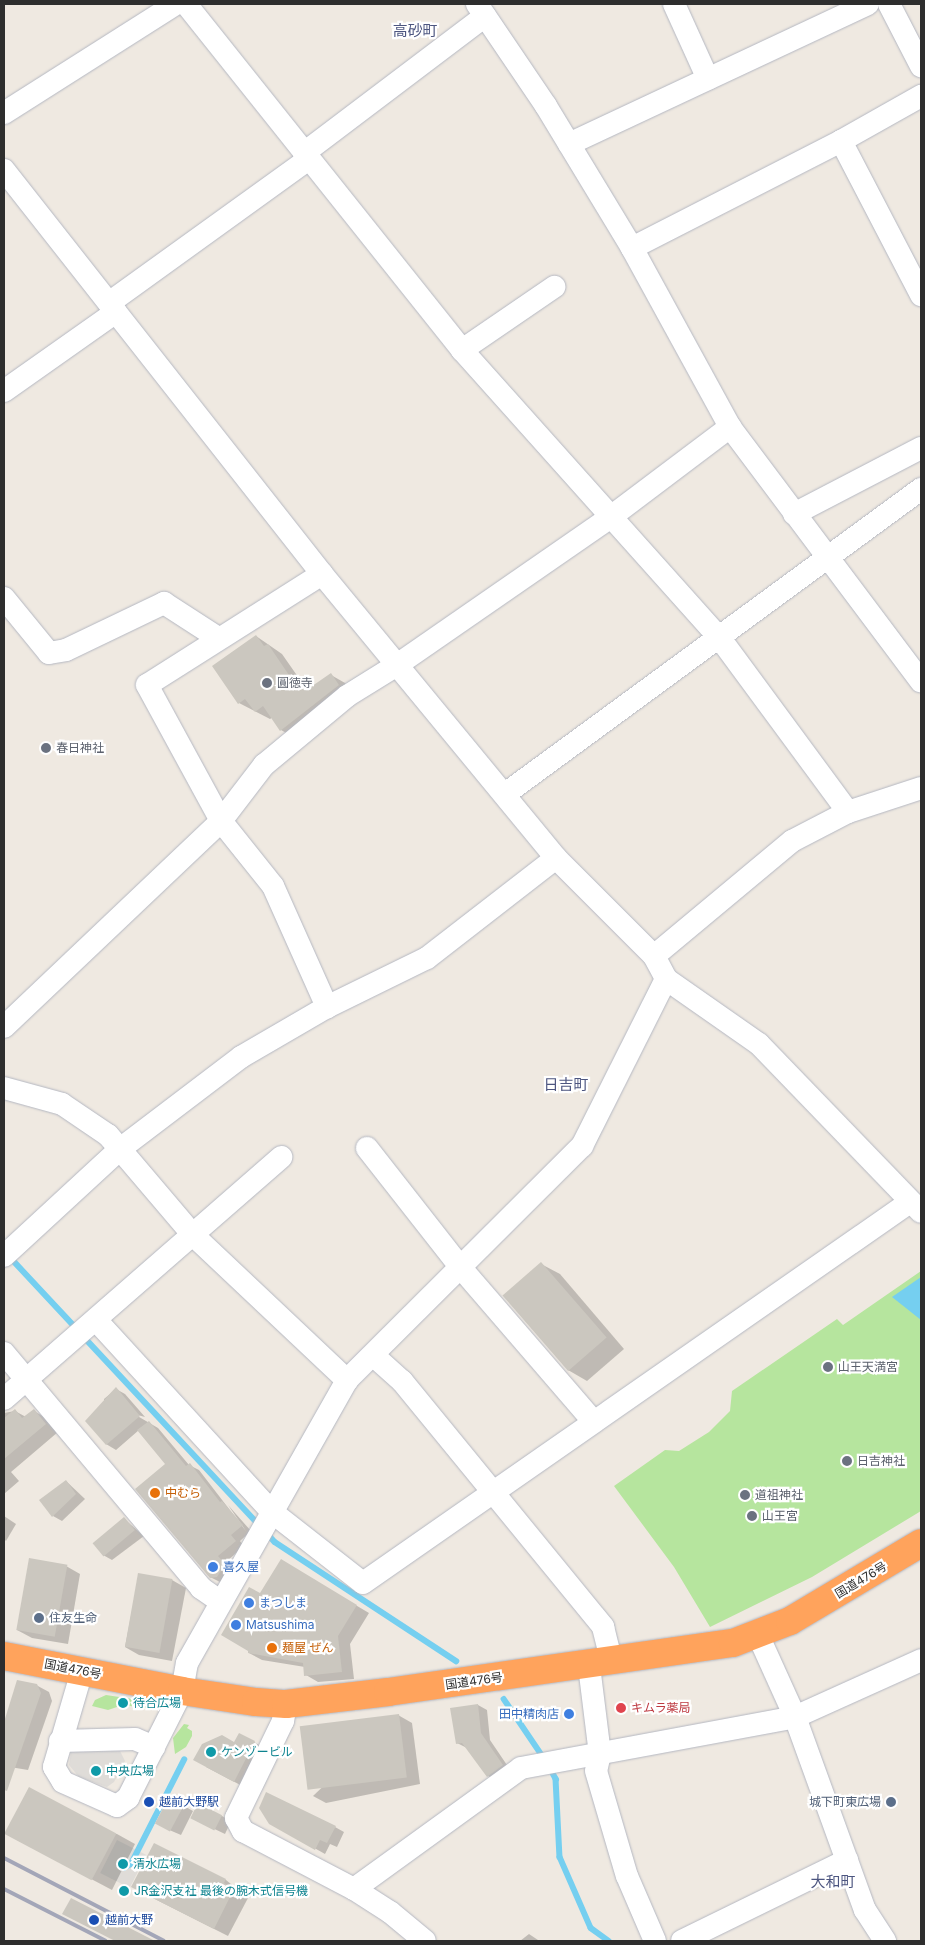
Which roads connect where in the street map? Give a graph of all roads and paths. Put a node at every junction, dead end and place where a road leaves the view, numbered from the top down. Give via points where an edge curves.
1 (176, 4) edge
2 (186, 4) edge
3 (674, 4) edge
4 (868, 4) edge
5 (889, 4) edge
6 (481, 10) edge
7 (921, 66) edge
8 (708, 79) junction
9 (921, 96) edge
10 (4, 113) edge
11 (841, 141) junction
12 (569, 144) junction
13 (307, 156) junction
14 (4, 170) edge
15 (632, 248) junction
16 (918, 281) edge
17 (554, 286) dead end
18 (112, 308) junction
19 (462, 350) junction
20 (4, 391) edge
21 (730, 427) junction
22 (921, 448) edge
23 (921, 490) edge
24 (794, 514) junction
25 (612, 516) junction
26 (827, 558) junction
27 (322, 574) junction
28 (5, 601) edge
29 (218, 638) junction
30 (719, 638) junction
31 (396, 665) junction
32 (921, 681) edge
33 (921, 788) edge
34 (506, 794) junction
35 (848, 812) junction
36 (221, 822) junction
37 (556, 858) junction
38 (654, 956) junction
39 (666, 979) junction
40 (327, 1007) junction
41 (4, 1027) edge
42 (4, 1088) edge
43 (367, 1148) dead end
44 (120, 1149) junction
45 (281, 1157) dead end
46 (916, 1207) edge
47 (193, 1236) junction
48 (4, 1256) edge
49 (461, 1268) junction
50 (96, 1320) junction
51 (4, 1353) edge
52 (374, 1356) junction
53 (27, 1380) junction
54 (347, 1380) junction
55 (4, 1399) edge
56 (593, 1421) junction
57 (494, 1494) junction
58 (266, 1523) junction
59 (921, 1543) edge
60 (221, 1602) junction
61 (758, 1635) junction
62 (4, 1656) edge
63 (921, 1660) edge
64 (601, 1664) junction
65 (82, 1671) junction
66 (182, 1691) junction
67 (286, 1704) junction
68 (795, 1717) junction
69 (60, 1741) junction
70 (154, 1746) junction
71 (600, 1754) junction
72 (847, 1860) junction
73 (354, 1888) junction
74 (425, 1941) edge
75 (655, 1941) edge
76 (682, 1941) edge
77 (885, 1941) edge

1 - 10 street
2 - 13 street
3 - 8 street
4 - 8 street
5 - 7 street
6 - 12 street
6 - 13 street
8 - 12 street
9 - 11 street
11 - 15 street
11 - 16 street
12 - 15 street
13 - 18 street
13 - 19 street
14 - 18 street
15 - 21 street
17 - 19 street
18 - 20 street
18 - 27 street
19 - 25 street
21 - 24 street
21 - 25 street
22 - 24 street
23 - 26 street
24 - 26 street
25 - 30 street
25 - 31 street
26 - 30 street
26 - 32 street
27 - 29 street
27 - 31 street
28 - 29 street via 49,653 66,650 164,603
29 - 36 street via 147,685
30 - 34 street
30 - 35 street
31 - 34 street
31 - 36 street via 347,696 264,765
33 - 35 street
34 - 37 street
35 - 38 street via 792,841
36 - 40 street via 273,886
36 - 41 street
37 - 38 street
37 - 40 street via 427,958
38 - 39 street
39 - 46 street via 758,1044
39 - 49 street via 582,1146
40 - 44 street via 241,1057
42 - 44 street via 62,1104 108,1135
43 - 49 street
44 - 47 street
44 - 48 street
45 - 47 street
46 - 56 street
47 - 50 street
47 - 54 street
49 - 52 street
49 - 56 street
50 - 53 street
50 - 58 street
51 - 53 street
52 - 54 street
52 - 57 street via 402,1381
53 - 55 street
53 - 60 street via 201,1588
54 - 58 street
56 - 57 street
57 - 58 street via 363,1583
57 - 64 street via 603,1627
58 - 60 street
59 - 61 highway, 国道476号 via 856,1584
60 - 66 street via 187,1663
61 - 64 highway, 国道476号 via 710,1648
61 - 68 street
62 - 65 highway, 国道476号
63 - 68 street
64 - 67 highway, 国道476号
64 - 71 street
65 - 66 highway, 国道476号
65 - 69 street
66 - 67 highway, 国道476号
66 - 70 street
67 - 73 street via 283,1721 236,1818 243,1831
68 - 71 street
68 - 72 street
69 - 70 street via 135,1739
69 - 70 street via 54,1766 63,1782 113,1807 125,1802
71 - 73 street via 521,1768
71 - 75 street via 596,1771 627,1876
72 - 76 street
72 - 77 street via 865,1910
73 - 74 street

